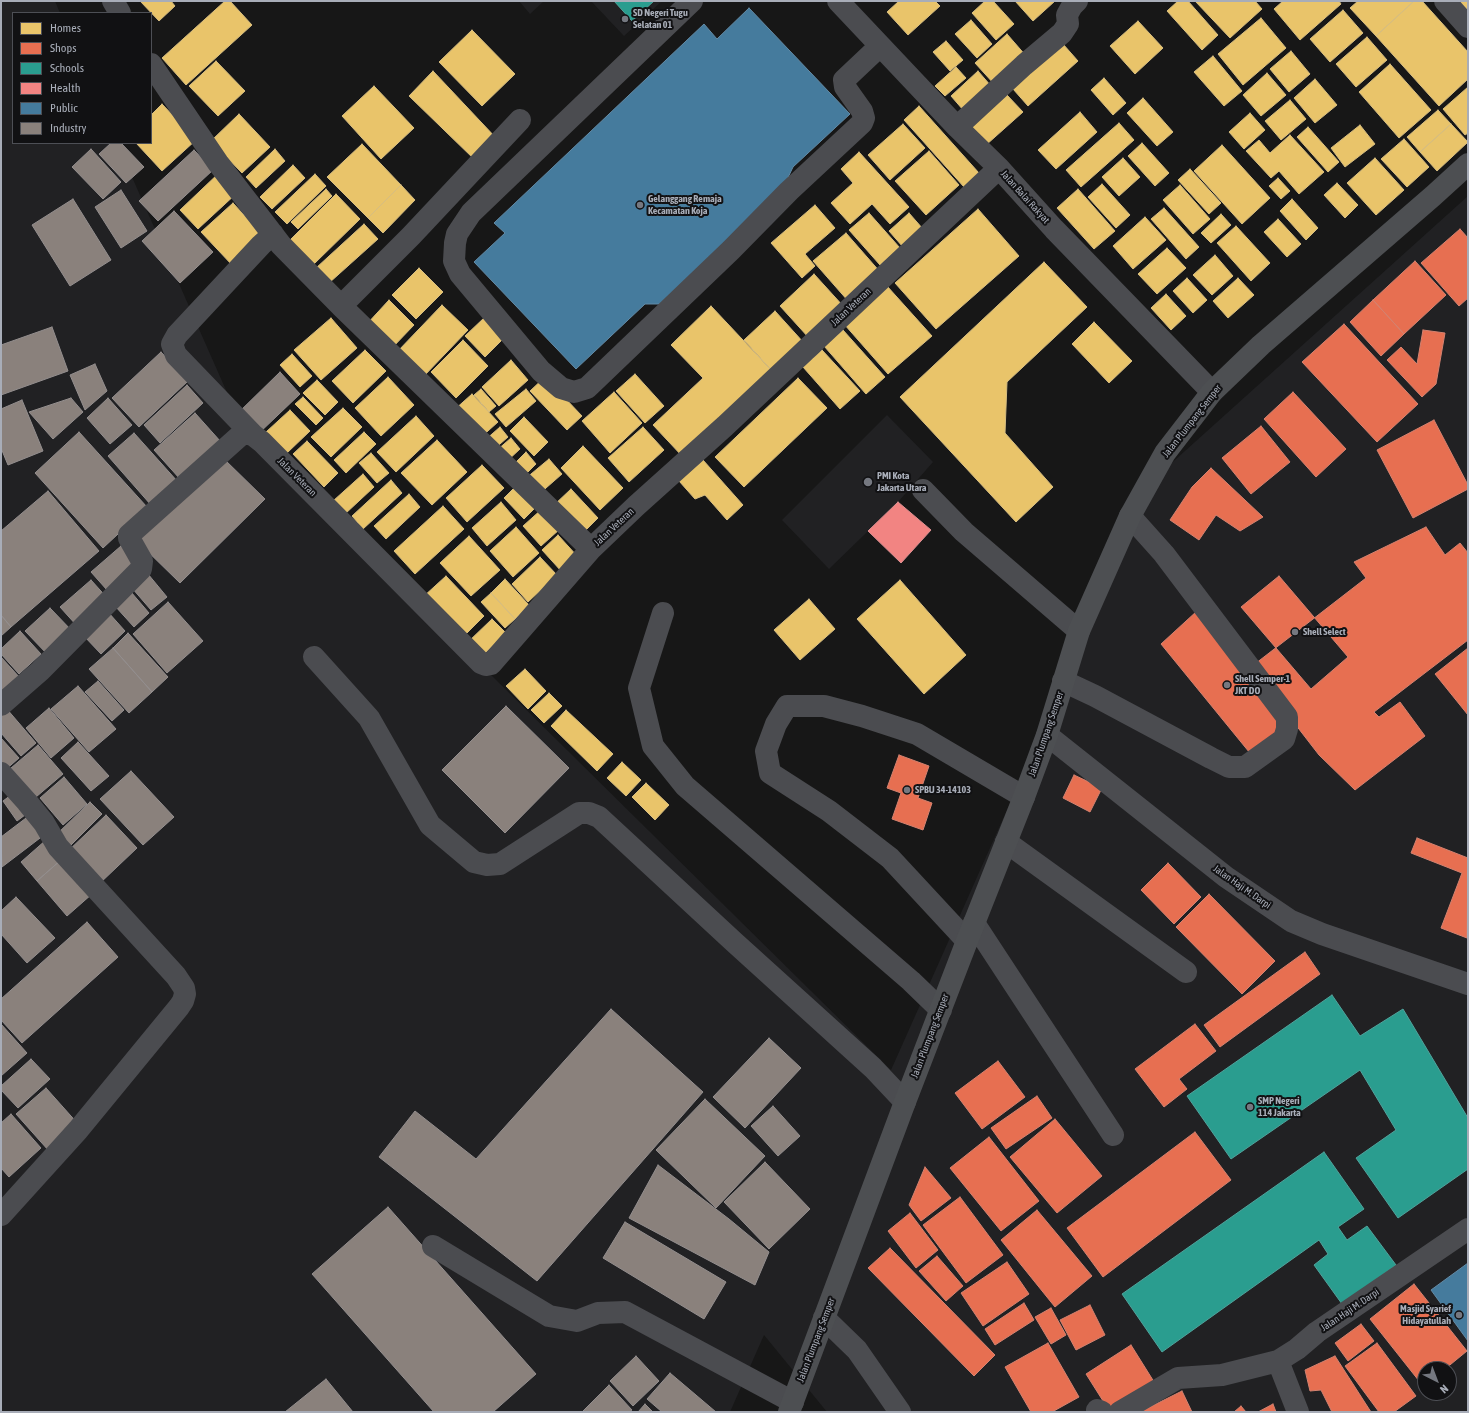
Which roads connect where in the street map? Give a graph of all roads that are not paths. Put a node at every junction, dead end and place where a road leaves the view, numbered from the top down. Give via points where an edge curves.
1 (113, 1) edge
2 (692, 1) edge
3 (838, 1) edge
4 (1077, 1) edge
5 (1445, 1) edge
6 (119, 12) edge
7 (1468, 27) edge
8 (880, 46) junction
9 (152, 65) edge
10 (520, 120) dead end
11 (957, 127) junction
12 (1468, 164) edge
13 (999, 168) junction
14 (273, 234) junction
15 (341, 306) junction
16 (1212, 392) junction
17 (248, 434) junction
18 (923, 490) dead end
19 (1130, 516) junction
20 (591, 548) junction
21 (663, 613) dead end
22 (1078, 631) junction
23 (314, 657) dead end
24 (1063, 681) junction
25 (1, 705) edge
26 (1046, 735) junction
27 (1, 773) edge
28 (1024, 797) junction
29 (1006, 842) junction
30 (970, 932) junction
31 (1186, 972) dead end
32 (1468, 984) edge
33 (941, 1010) junction
34 (905, 1102) junction
35 (1113, 1135) dead end
36 (1, 1215) edge
37 (1468, 1230) edge
38 (433, 1246) dead end
39 (824, 1318) junction
40 (1278, 1361) junction
41 (791, 1407) edge
42 (900, 1412) edge
43 (1120, 1412) edge
44 (1298, 1412) edge

1 - 6 street
2 - 8 street via 471,213 457,234 454,261 460,274 541,371 561,388 574,392 587,388 862,123 862,111 844,80
3 - 8 street, Jalan Balai Rakyat
4 - 11 street via 1067,15 1068,24 1062,33
5 - 7 street
8 - 11 street, Jalan Balai Rakyat
9 - 14 street via 218,163
10 - 15 street
11 - 13 street, Jalan Balai Rakyat
12 - 16 main road, Jalan Plumpang Semper via 1261,345
13 - 16 street, Jalan Balai Rakyat via 1054,229
13 - 20 street, Jalan Veteran via 725,426
14 - 15 street
14 - 17 street, Jalan Veteran via 177,334 172,344 176,355
15 - 20 street
16 - 19 main road, Jalan Plumpang Semper via 1165,453
17 - 20 street, Jalan Veteran via 262,442 484,664 491,664
17 - 25 street via 129,535 142,561 141,569 40,670
18 - 22 street via 964,532
19 - 22 main road, Jalan Plumpang Semper
19 - 24 street via 1164,554 1287,717 1284,738 1245,767 1230,767
21 - 33 street via 639,688 652,746 685,786 911,981
22 - 24 main road, Jalan Plumpang Semper
23 - 34 street via 369,718 430,825 474,862 500,864 579,813 599,817 873,1068
24 - 26 main road, Jalan Plumpang Semper
26 - 28 main road, Jalan Plumpang Semper
26 - 32 street, Jalan Haji M. Darpi via 1226,877 1292,920 1322,934
27 - 36 street via 44,823 58,847 176,976 185,994 179,1007 78,1130
28 - 29 main road, Jalan Plumpang Semper
28 - 30 street via 917,734 862,716 824,706 787,706 776,724 766,751 770,773 829,811 890,858
29 - 30 main road, Jalan Plumpang Semper
29 - 31 street
30 - 33 main road, Jalan Plumpang Semper
30 - 35 street
33 - 34 main road, Jalan Plumpang Semper
34 - 39 main road, Jalan Plumpang Semper
37 - 40 street, Jalan Haji M. Darpi
38 - 41 street via 549,1316 577,1321 598,1313 625,1312
39 - 41 main road, Jalan Plumpang Semper
39 - 42 street via 857,1350
40 - 43 street, Jalan Haji M. Darpi via 1222,1374 1178,1378
40 - 44 street

